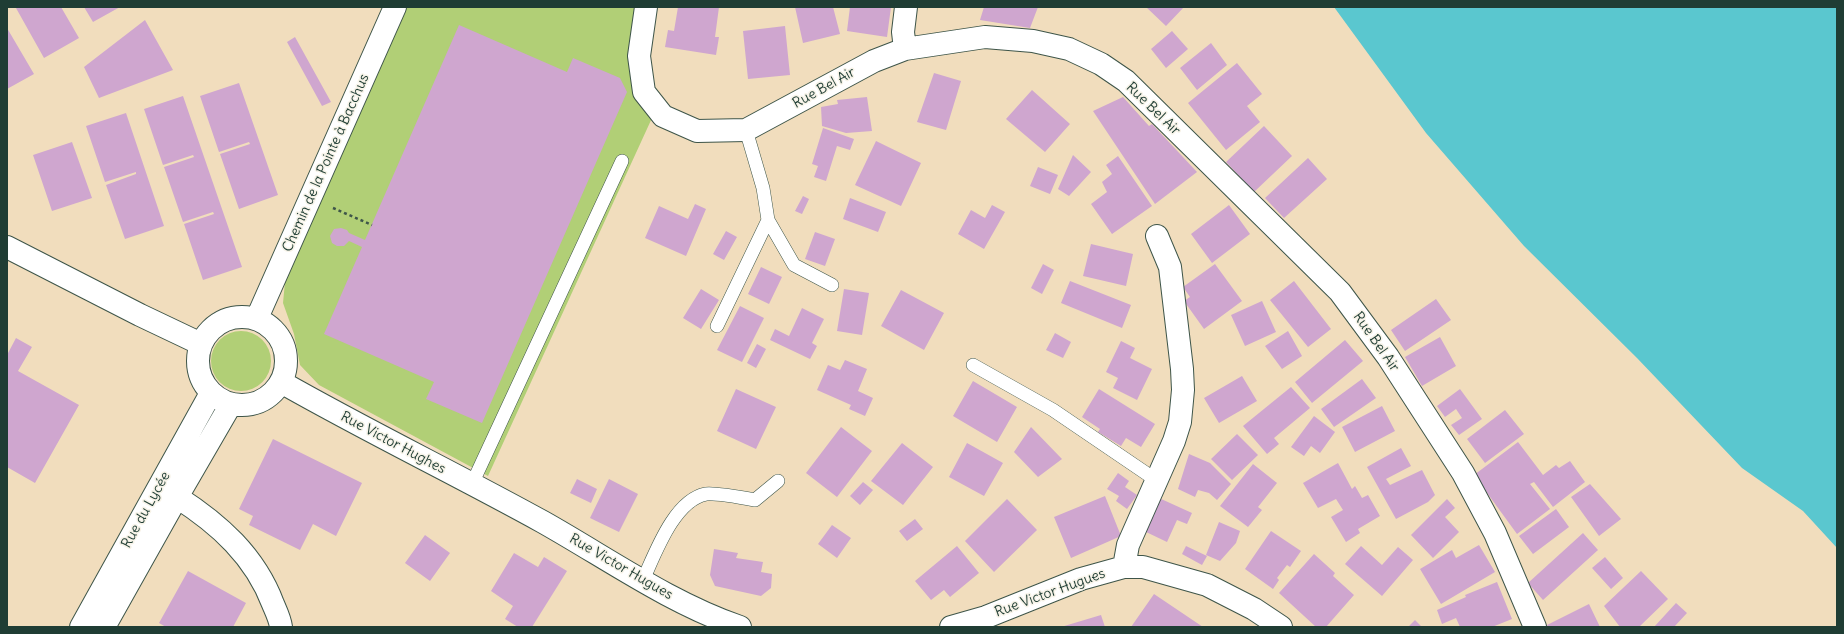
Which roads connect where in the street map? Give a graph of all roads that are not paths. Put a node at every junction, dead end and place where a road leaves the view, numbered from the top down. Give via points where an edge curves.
1 (395, 7) edge
2 (646, 7) edge
3 (906, 7) edge
4 (905, 49) junction
5 (746, 130) junction
6 (622, 161) dead end
7 (768, 220) junction
8 (1157, 236) dead end
9 (7, 247) edge
10 (832, 285) dead end
11 (258, 318) junction
12 (717, 326) dead end
13 (201, 344) junction
14 (973, 365) dead end
15 (281, 382) junction
16 (211, 393) junction
17 (231, 404) junction
18 (1156, 480) junction
19 (778, 481) dead end
20 (472, 484) junction
21 (177, 497) junction
22 (505, 501) joint
23 (1124, 567) junction
24 (643, 580) junction
25 (81, 627) edge
26 (104, 627) edge
27 (281, 627) edge
28 (740, 627) edge
29 (951, 627) edge
30 (1281, 627) edge
31 (1536, 627) edge

1 - 11 street, Chemin de la Pointe à Bacchus
2 - 5 street, Rue Bel Air via 639,56 644,92 663,116 697,131
3 - 4 street via 903,32
4 - 5 street, Rue Bel Air via 874,61
4 - 31 street, Rue Bel Air via 985,37 1033,41 1069,49 1101,64 1126,81 1340,292 1388,357 1462,473 1495,533
5 - 7 lane via 763,188
6 - 20 lane
7 - 10 lane via 794,265
7 - 12 lane
8 - 18 street via 1170,267 1183,390 1180,422
9 - 13 street
11 - 13 street via 246,316 224,320 207,334
11 - 15 street via 271,326 281,338 286,352 286,368
13 - 16 street via 197,361 201,378
14 - 18 lane via 1053,410
15 - 17 street via 274,392 254,404
15 - 20 street, Rue Victor Hughes
16 - 17 street
16 - 25 street, Rue du Lycée
17 - 21 street, Rue du Lycée
18 - 23 street via 1128,544
19 - 24 lane via 754,500 706,494 687,503 665,533
20 - 22 street, Rue Victor Hughes
21 - 26 street, Rue du Lycée
21 - 27 street via 194,508 237,545 256,566
22 - 24 street, Rue Victor Hugues
23 - 29 street, Rue Victor Hugues via 1081,579 986,617
23 - 30 street, Rue Victor Hugues via 1143,567 1207,585 1254,608
24 - 28 street, Rue Victor Hugues via 723,621

